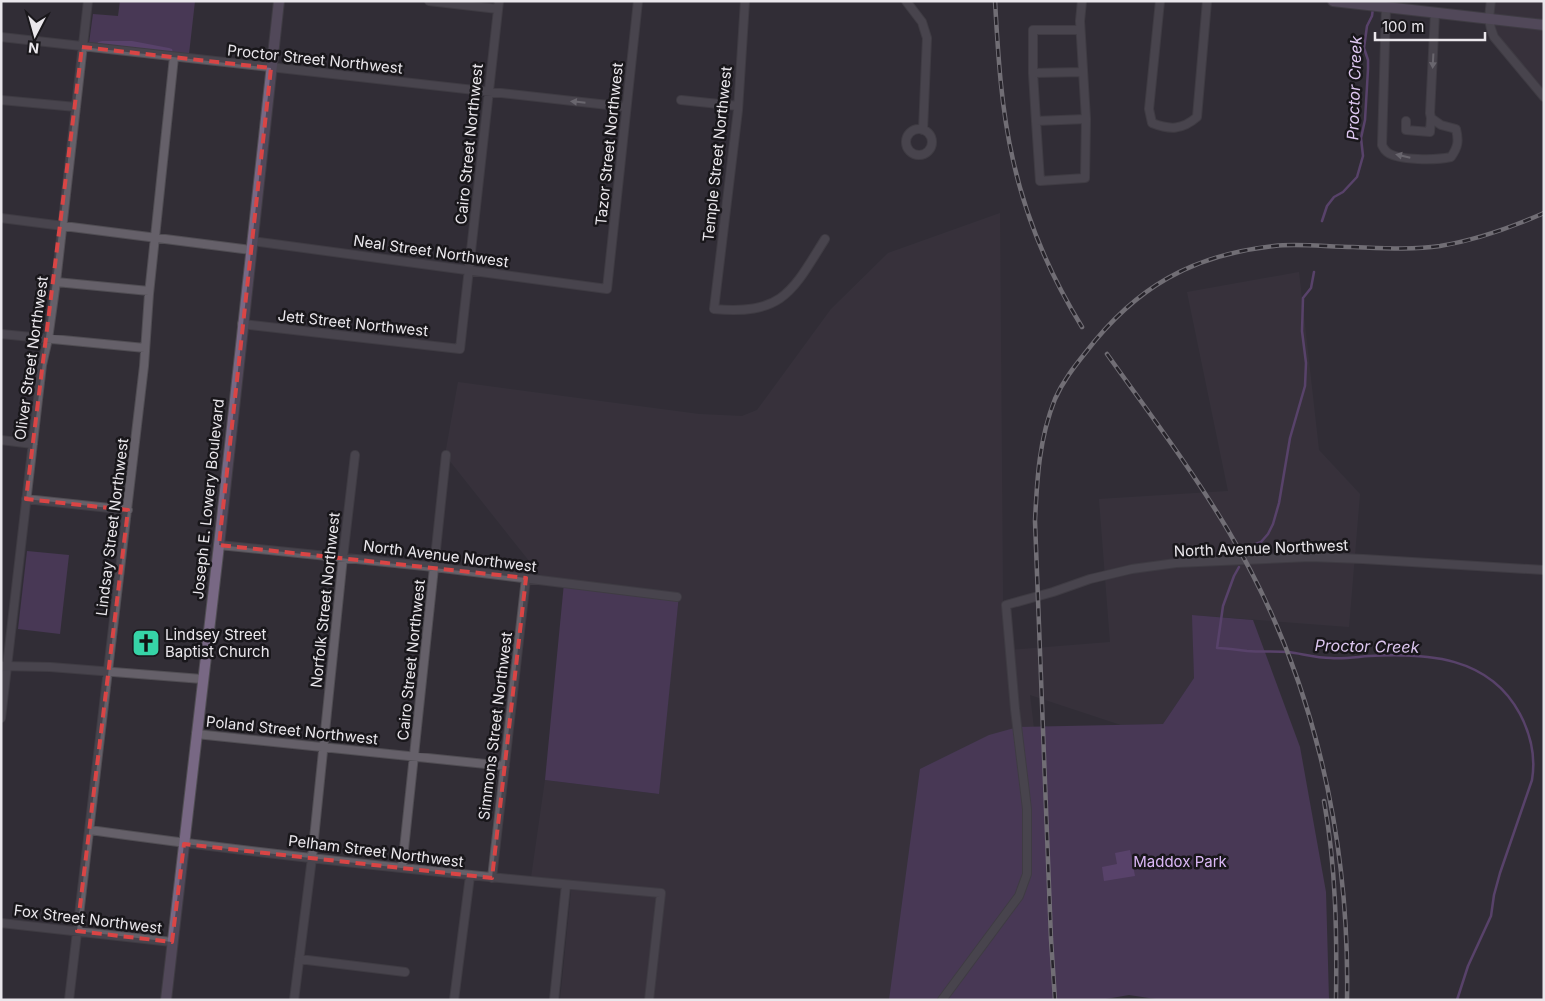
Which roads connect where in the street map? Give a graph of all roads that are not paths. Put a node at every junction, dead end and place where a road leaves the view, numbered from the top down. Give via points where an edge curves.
1 (88, 1) edge
2 (279, 1) edge
3 (430, 1) edge
4 (638, 1) edge
5 (745, 1) edge
6 (906, 1) edge
7 (1082, 1) edge
8 (1160, 1) edge
9 (1207, 1) edge
10 (1332, 1) edge
11 (1491, 1) edge
12 (499, 5) edge
13 (1382, 7) junction
14 (1435, 13) junction
15 (1488, 18) junction
16 (1544, 25) edge
17 (1080, 30) junction
18 (1, 38) edge
19 (82, 47) junction
20 (174, 57) junction
21 (272, 68) junction
22 (1083, 72) junction
23 (1033, 73) junction
24 (489, 92) junction
25 (1544, 97) edge
26 (1, 100) edge
27 (681, 100) dead end
28 (738, 106) junction
29 (76, 107) junction
30 (626, 107) junction
31 (1432, 118) junction
32 (1086, 119) junction
33 (1036, 121) junction
34 (1406, 121) dead end
35 (923, 130) dead end
36 (1, 218) edge
37 (62, 226) junction
38 (155, 237) junction
39 (824, 239) dead end
40 (251, 246) junction
41 (469, 270) junction
42 (56, 282) junction
43 (607, 289) joint
44 (150, 291) junction
45 (242, 324) junction
46 (1, 334) edge
47 (48, 338) junction
48 (145, 348) junction
49 (460, 349) joint
50 (1, 440) edge
51 (33, 444) junction
52 (355, 455) dead end
53 (446, 455) dead end
54 (26, 499) junction
55 (128, 510) junction
56 (219, 545) junction
57 (343, 557) junction
58 (434, 567) junction
59 (1544, 570) edge
60 (526, 578) junction
61 (677, 597) dead end
62 (4, 666) edge
63 (109, 672) junction
64 (202, 679) junction
65 (1, 718) edge
66 (196, 734) junction
67 (323, 747) junction
68 (415, 757) junction
69 (505, 766) junction
70 (90, 830) junction
71 (184, 844) junction
72 (312, 858) junction
73 (402, 868) junction
74 (470, 876) junction
75 (492, 878) junction
76 (566, 885) junction
77 (1, 922) edge
78 (77, 931) junction
79 (172, 942) junction
80 (299, 959) junction
81 (405, 972) dead end
82 (69, 1000) edge
83 (166, 1000) edge
84 (294, 1000) edge
85 (454, 1000) edge
86 (554, 1000) edge
87 (649, 1000) edge
88 (942, 1000) edge

1 - 19 street, Oliver Street Northwest
2 - 21 main road, Joseph E. Lowery Boulevard
3 - 12 street
4 - 30 street, Tazor Street Northwest
5 - 28 street, Temple Street Northwest
6 - 35 street via 922,22 927,38
7 - 17 street
8 - 9 street via 1149,109 1152,123 1175,128 1188,125 1198,117
10 - 13 main road
11 - 15 street
12 - 24 street, Cairo Street Northwest
13 - 14 main road
31 -> 13 street via 1441,125 1456,129 1457,148 1451,156 1437,160 1408,158 1387,152 1382,145
14 - 15 main road
14 -> 31 street
15 - 16 main road
15 - 25 street via 1494,38
17 - 22 street
17 - 23 street via 1034,30
18 - 19 street, Proctor Street Northwest
19 - 20 street, Proctor Street Northwest
19 - 29 street, Oliver Street Northwest
20 - 21 street, Proctor Street Northwest
20 - 38 street, Lindsay Street Northwest
21 - 24 street, Proctor Street Northwest
21 - 40 main road, Joseph E. Lowery Boulevard
22 - 23 street
22 - 32 street
23 - 33 street
30 -> 24 street, Proctor Street Northwest
24 - 41 street, Cairo Street Northwest
26 - 29 street
27 - 28 street
28 - 39 street, Temple Street Northwest via 714,309 749,310 778,300 799,282
29 - 37 street, Oliver Street Northwest
30 - 43 street, Tazor Street Northwest
31 - 34 street via 1430,132 1406,130
32 - 33 street
32 - 33 street via 1085,178 1040,181
36 - 37 street, Neal Street Northwest
37 - 38 street, Neal Street Northwest
37 - 42 street, Oliver Street Northwest
38 - 40 street, Neal Street Northwest
38 - 44 street, Lindsay Street Northwest
40 - 41 street, Neal Street Northwest
40 - 45 main road, Joseph E. Lowery Boulevard
41 - 43 street, Neal Street Northwest
41 - 49 street, Cairo Street Northwest
42 - 44 street
42 - 47 street, Oliver Street Northwest
44 - 48 street, Lindsay Street Northwest
45 - 49 street, Jett Street Northwest
45 - 56 main road, Joseph E. Lowery Boulevard
46 - 47 street
47 - 48 street
47 - 51 street, Oliver Street Northwest
48 - 55 street, Lindsay Street Northwest
50 - 51 street
51 - 54 street, Oliver Street Northwest
52 - 57 street, Norfolk Street Northwest
53 - 58 street, Cairo Street Northwest
54 - 55 street
54 - 62 street, Oliver Street Northwest
55 - 63 street, Lindsay Street Northwest
56 - 57 street, North Avenue Northwest
56 - 64 main road, Joseph E. Lowery Boulevard
57 - 58 street, North Avenue Northwest
57 - 67 street, Norfolk Street Northwest
58 - 60 street, North Avenue Northwest
58 - 68 street, Cairo Street Northwest
59 - 88 street, North Avenue Northwest via 1363,558 1176,563 1090,579 1006,605 1027,809 1027,874 1019,896
60 - 61 street, North Avenue Northwest
60 - 69 street, Simmons Street Northwest
62 - 63 street
62 - 65 street, Oliver Street Northwest
63 - 64 street
63 - 70 street, Lindsay Street Northwest
64 - 66 main road, Joseph E. Lowery Boulevard
66 - 67 street, Poland Street Northwest
66 - 71 main road, Joseph E. Lowery Boulevard
67 - 68 street, Poland Street Northwest
67 - 72 street, Norfolk Street Northwest
68 - 69 street, Poland Street Northwest
68 - 73 street, Cairo Street Northwest
69 - 75 street, Simmons Street Northwest
70 - 71 street, Pelham Street Northwest
70 - 78 street, Lindsay Street Northwest
71 - 72 street, Pelham Street Northwest
71 - 79 main road, Joseph E. Lowery Boulevard
72 - 73 street, Pelham Street Northwest
72 - 80 street, Norfolk Street Northwest
73 - 74 street, Pelham Street Northwest
74 - 75 street, Pelham Street Northwest
74 - 85 street
75 - 76 street, Pelham Street Northwest
76 - 86 street
76 - 87 street, Pelham Street Northwest via 660,893
77 - 78 street, Fox Street Northwest
78 - 79 street, Fox Street Northwest
78 - 82 street, Lindsay Street Northwest
79 - 83 main road, Joseph E. Lowery Boulevard
80 - 81 street
80 - 84 street, Norfolk Street Northwest

